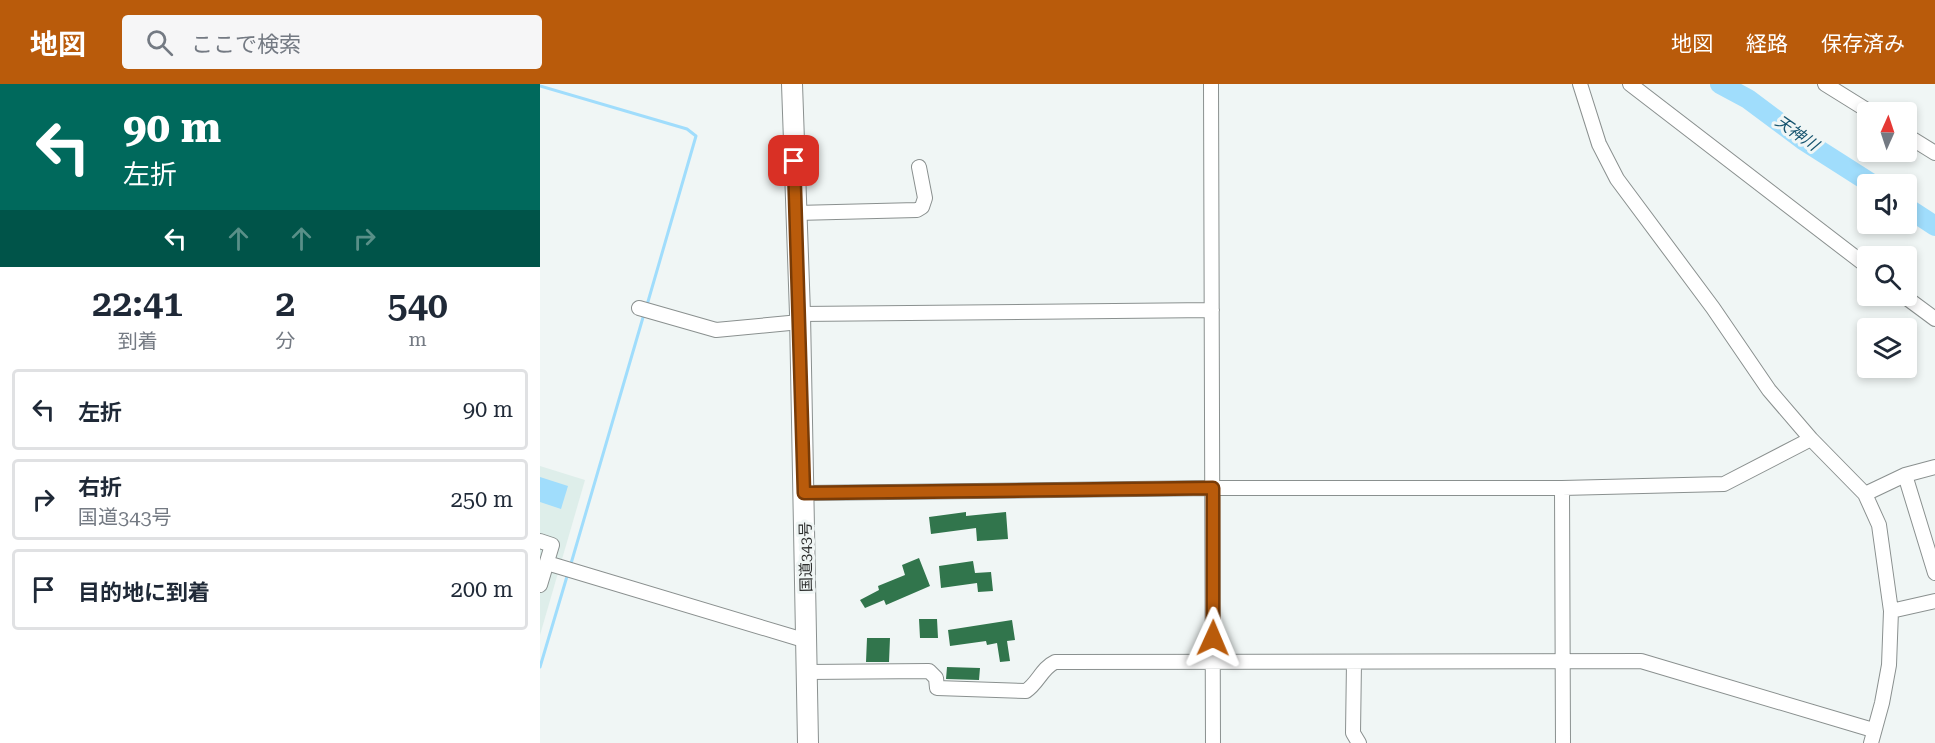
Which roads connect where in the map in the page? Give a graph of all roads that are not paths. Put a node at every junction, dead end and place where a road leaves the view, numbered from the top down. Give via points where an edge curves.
1 (792, 84) edge
2 (1211, 84) edge
3 (1580, 84) edge
4 (1630, 84) edge
5 (1825, 84) edge
6 (1857, 104) edge
7 (1917, 142) edge
8 (1935, 153) edge
9 (919, 167) dead end
10 (796, 213) junction
11 (1857, 259) edge
12 (1917, 306) edge
13 (645, 309) dead end
14 (1212, 310) junction
15 (800, 318) junction
16 (1935, 319) edge
17 (1811, 439) junction
18 (1935, 467) edge
19 (1905, 476) junction
20 (1213, 488) junction
21 (1562, 488) junction
22 (804, 493) junction
23 (1865, 494) junction
24 (1929, 536) edge
25 (540, 541) edge
26 (553, 565) junction
27 (1935, 573) edge
28 (540, 585) edge
29 (1935, 601) edge
30 (1891, 611) junction
31 (807, 641) junction
32 (1562, 661) junction
33 (1213, 662) junction
34 (1354, 662) junction
35 (807, 672) junction
36 (1872, 737) edge
37 (808, 743) edge
38 (1213, 743) edge
39 (1359, 743) edge
40 (1563, 743) edge

1 - 10 highway, 国道343号
2 - 14 street
3 - 17 street via 1599,144 1617,179 1769,390
4 - 11 street
5 - 6 street
7 - 8 street
9 - 10 street via 924,198 917,210
10 - 15 highway, 国道343号
12 - 16 street
13 - 15 street via 716,330
14 - 15 street
14 - 20 street
15 - 22 highway, 国道343号
17 - 21 street via 1725,484
17 - 23 street
18 - 19 street
19 - 23 street
19 - 24 street
20 - 21 street
20 - 22 street
20 - 33 street
21 - 32 street
22 - 31 highway, 国道343号
23 - 30 street via 1879,525
24 - 27 street
25 - 26 street via 552,545
26 - 28 street
26 - 31 street
29 - 30 street
30 - 36 street via 1889,665
31 - 35 highway, 国道343号
32 - 34 street
32 - 36 street via 1641,661
32 - 40 street
33 - 34 street
33 - 35 street via 1055,662 1026,691 937,688 936,678 929,671
33 - 38 street
34 - 39 street via 1353,733
35 - 37 highway, 国道343号

